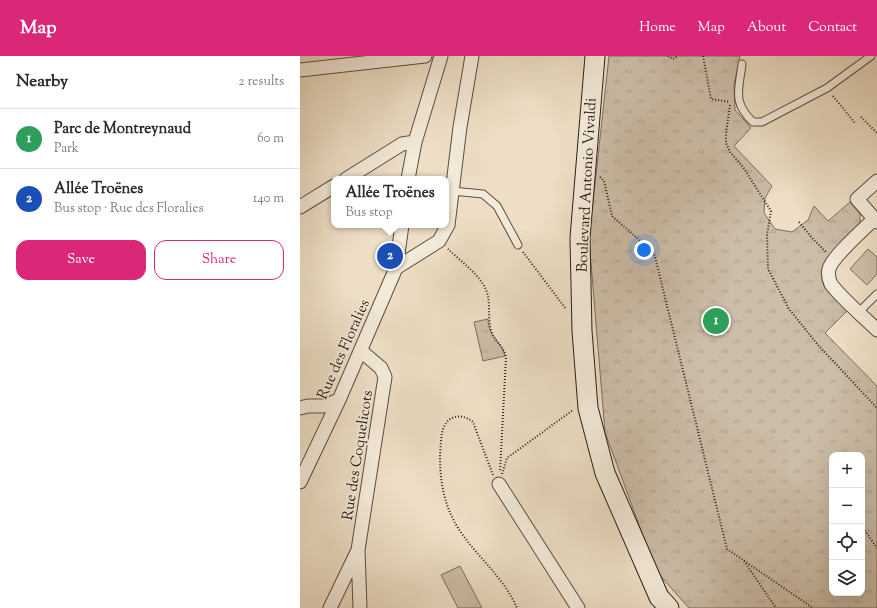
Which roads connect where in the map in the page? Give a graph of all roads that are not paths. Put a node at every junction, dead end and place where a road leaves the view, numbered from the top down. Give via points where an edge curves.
1 (425, 56) edge
2 (441, 56) edge
3 (472, 56) edge
4 (871, 56) edge
5 (590, 60) edge
6 (742, 64) dead end
7 (300, 70) edge
8 (415, 142) junction
9 (351, 176) edge
10 (409, 176) edge
11 (877, 181) edge
12 (331, 188) edge
13 (452, 191) junction
14 (300, 207) edge
15 (449, 216) edge
16 (876, 220) edge
17 (402, 228) edge
18 (446, 228) edge
19 (518, 245) road end
20 (396, 268) junction
21 (877, 294) edge
22 (859, 312) junction
23 (877, 330) edge
24 (360, 351) junction
25 (339, 400) junction
26 (300, 408) edge
27 (300, 482) edge
28 (499, 484) road end
29 (358, 550) junction
30 (330, 608) edge
31 (360, 608) edge
32 (578, 608) edge
33 (669, 608) edge

1 - 7 street
2 - 8 street
3 - 13 street
4 - 6 lane via 827,88 762,122 753,122 743,113 738,102
5 - 33 street, Boulevard Antonio Vivaldi via 580,238 582,331 588,408 605,473 658,597
8 - 9 street via 402,144
8 - 10 street
11 - 16 street via 857,200
12 - 14 street
13 - 15 street
13 - 19 lane via 483,194 496,206
16 - 22 street via 834,260 829,269 831,283
17 - 20 street, Rue des Floralies
18 - 20 street via 439,241
20 - 24 street, Rue des Floralies
21 - 22 lane
22 - 23 street
24 - 25 street, Rue des Floralies
24 - 29 street, Rue des Coquelicots via 381,368 385,377
25 - 26 street via 324,406
25 - 27 street, Rue des Floralies
28 - 32 street
29 - 30 street, Rue des Coquelicots
29 - 31 street, Rue des Coquelicots

